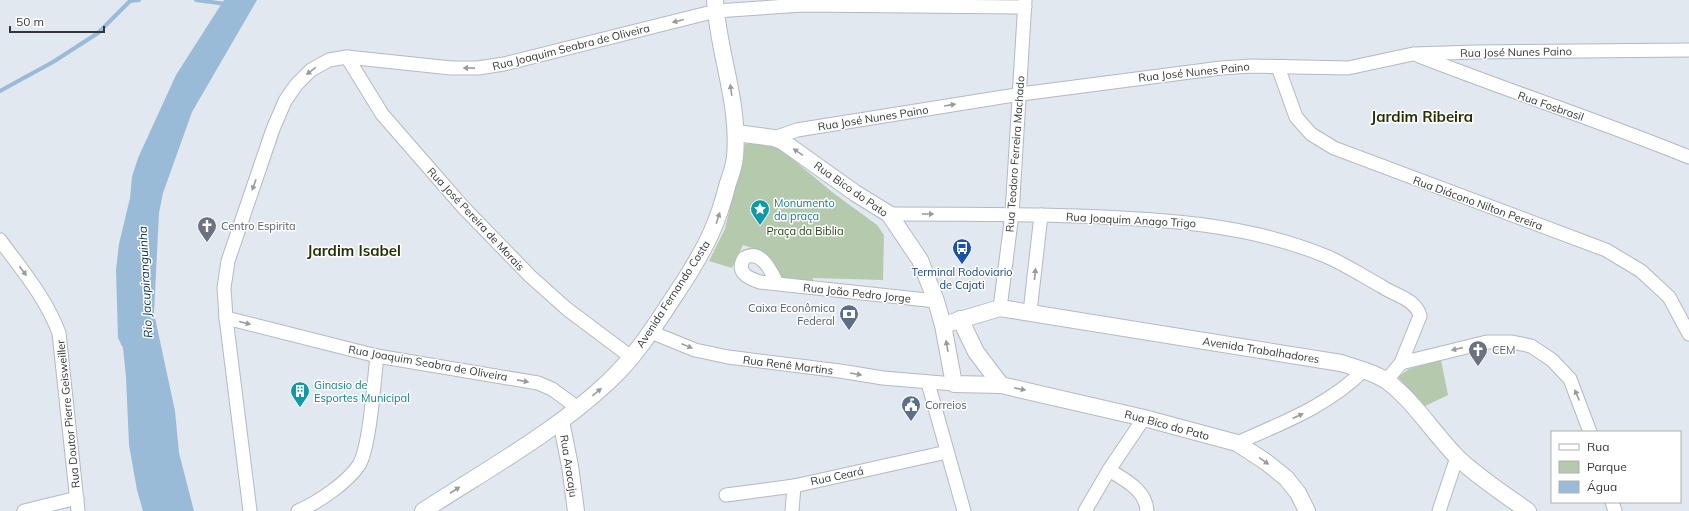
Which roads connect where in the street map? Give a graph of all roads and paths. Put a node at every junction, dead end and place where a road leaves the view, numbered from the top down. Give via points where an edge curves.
1 (802, 3) edge
2 (1025, 3) edge
3 (715, 6) edge
4 (1689, 50) edge
5 (1413, 54) junction
6 (347, 57) junction
7 (1278, 67) junction
8 (1021, 94) junction
9 (736, 133) junction
10 (774, 138) junction
11 (1689, 157) edge
12 (889, 214) junction
13 (1012, 214) junction
14 (1041, 215) junction
15 (0, 240) edge
16 (777, 283) dead end
17 (936, 302) junction
18 (1000, 308) junction
19 (1030, 312) junction
20 (226, 318) junction
21 (960, 319) junction
22 (944, 325) junction
23 (651, 332) junction
24 (1689, 334) edge
25 (377, 356) junction
26 (631, 357) junction
27 (1401, 363) junction
28 (1364, 370) junction
29 (1386, 381) junction
30 (928, 382) junction
31 (954, 384) junction
32 (1001, 385) junction
33 (578, 408) junction
34 (1144, 418) junction
35 (562, 421) junction
36 (1590, 431) edge
37 (1237, 443) junction
38 (947, 452) junction
39 (1457, 457) junction
40 (1109, 470) junction
41 (794, 486) junction
42 (726, 495) dead end
43 (78, 505) edge
44 (24, 511) edge
45 (250, 511) edge
46 (298, 511) edge
47 (423, 511) edge
48 (576, 511) edge
49 (792, 511) edge
50 (964, 511) edge
51 (1085, 511) edge
52 (1147, 511) edge
53 (1307, 511) edge
54 (1438, 511) edge
55 (1528, 511) edge

1 - 2 street, Rua Joaquim Seabra de Oliveira
1 - 3 street, Rua Joaquim Seabra de Oliveira
2 - 8 street, Rua Teodoro Ferreira Machado
3 -> 6 street, Rua Joaquim Seabra de Oliveira via 504,64 478,68 451,68
9 -> 3 street, Avenida Fernando Costa via 732,90
4 - 5 street, Rua José Nunes Paino
5 - 7 street, Rua José Nunes Paino via 1348,68
5 - 11 street, Rua Fosbrasil via 1544,104 1634,134
6 -> 20 street, Rua Joaquim Seabra de Oliveira via 329,60 311,70 296,84 272,129 228,261 224,288
6 - 26 street, Rua José Pereira de Morais via 382,114 463,207 566,309
7 - 8 street, Rua José Nunes Paino via 1221,68
7 - 24 street, Rua Diácono Nilton Pereira via 1296,117 1311,134 1334,148 1606,250 1641,271 1668,296
10 -> 8 street, Rua José Nunes Paino via 797,130
8 - 13 street, Rua Teodoro Ferreira Machado
9 - 10 street, Rua Bico do Pato
23 -> 9 street, Avenida Fernando Costa via 706,247 716,225 735,159
12 -> 10 street, Rua Bico do Pato
12 -> 13 street, Rua Joaquim Anago Trigo
12 - 17 street, Rua Bico do Pato via 920,260
13 - 14 street, Rua Joaquim Anago Trigo
13 - 18 street, Rua Teodoro Ferreira Machado
19 -> 14 street
14 - 27 street, Rua Joaquim Anago Trigo via 1197,223 1262,237 1327,257 1418,307 1420,316
15 -> 43 street, Rua Doutor Pierre Geisweiller via 41,294 52,313 59,333
16 - 17 street, Rua João Pedro Jorge
17 - 22 street, Rua Bico do Pato
18 - 19 street, Avenida Trabalhadores
18 - 21 street, Avenida Trabalhadores
19 - 28 street, Avenida Trabalhadores via 1114,328 1306,356
20 -> 25 street, Rua Joaquim Seabra de Oliveira
20 - 45 street, Rua Joaquim Seabra de Oliveira
21 - 22 street, Avenida Trabalhadores
21 - 32 street via 976,352
31 -> 22 street, Rua Bico do Pato
23 - 26 street, Avenida Fernando Costa
23 -> 30 street, Rua Renê Martins via 695,350 728,357
25 -> 33 street, Rua Joaquim Seabra de Oliveira via 538,384 552,389
25 - 46 street via 366,449 359,465 325,496
33 -> 26 street, Avenida Fernando Costa via 608,383
27 - 29 street, Rua Joaquim Anago Trigo
36 -> 27 street via 1570,379 1552,360 1531,346 1512,342 1487,342
28 - 29 street, Avenida Trabalhadores
37 -> 28 street via 1315,408 1349,385
29 - 39 street, Avenida Trabalhadores
30 - 31 street, Rua Renê Martins
30 - 38 street
31 - 32 street, Rua Bico do Pato
32 -> 34 street, Rua Bico do Pato
33 - 35 street, Avenida Fernando Costa
34 - 37 street, Rua Bico do Pato
34 - 40 street
47 -> 35 street, Avenida Fernando Costa
35 - 48 street, Rua Aracaju
37 -> 53 street, Rua Bico do Pato via 1286,478 1298,493
38 - 41 street, Rua Ceará
38 - 50 street
39 - 54 street
39 - 55 street, Avenida Trabalhadores
40 - 51 street
40 - 52 street via 1133,485 1143,495
41 - 42 street, Rua Ceará
41 - 49 street
43 - 44 street

